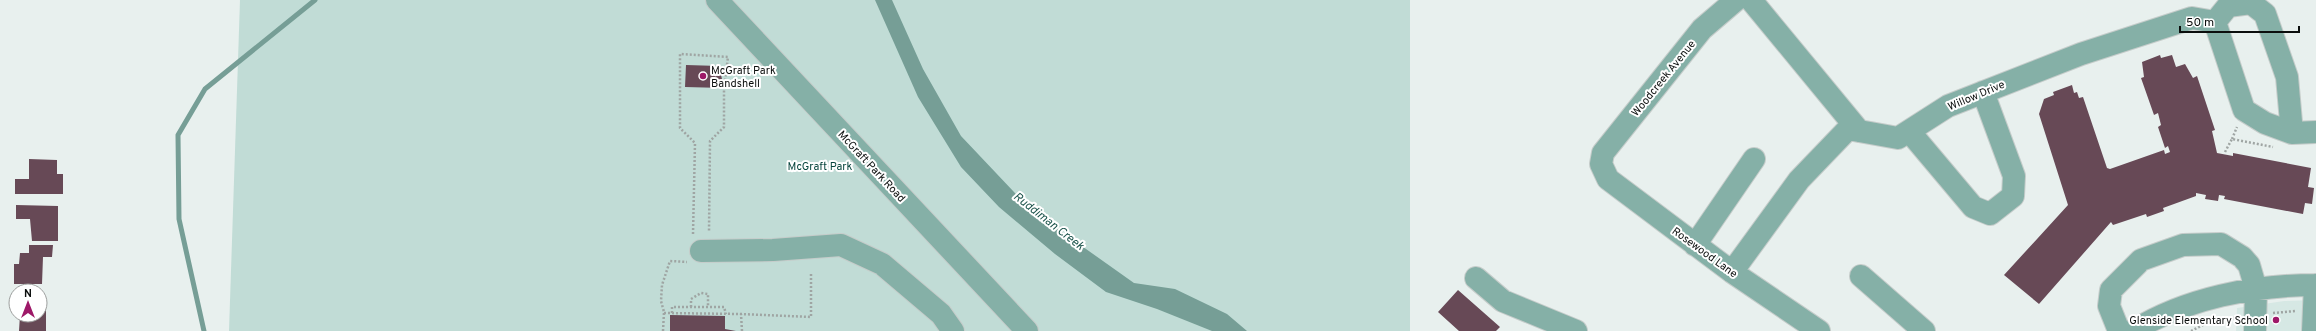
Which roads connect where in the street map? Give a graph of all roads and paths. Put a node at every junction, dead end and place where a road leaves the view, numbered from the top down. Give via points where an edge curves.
1 (717, 0) edge
2 (1736, 0) edge
3 (1750, 0) edge
4 (2215, 22) junction
5 (1983, 92) junction
6 (1859, 131) junction
7 (1909, 131) junction
8 (2316, 132) edge
9 (2286, 141) junction
10 (2225, 152) dead end
11 (1754, 159) dead end
12 (1601, 164) joint
13 (1695, 245) junction
14 (699, 250) junction
15 (811, 272) dead end
16 (1732, 272) junction
17 (1861, 276) dead end
18 (1476, 278) dead end
19 (2315, 285) edge
20 (2256, 289) junction
21 (691, 307) junction
22 (708, 307) junction
23 (664, 313) junction
24 (672, 313) junction
25 (726, 314) junction
26 (741, 314) junction
27 (2314, 321) edge
28 (2255, 322) edge
29 (663, 331) edge
30 (742, 331) edge
31 (953, 331) edge
32 (1027, 331) edge
33 (1576, 331) edge
34 (1819, 331) edge
35 (1924, 331) edge
36 (2119, 331) edge
37 (2133, 331) edge
38 (2191, 331) edge

1 - 32 street, McGraft Park Road
2 - 12 street, Woodcreek Avenue via 1702,29 1603,153
3 - 6 street
4 - 5 street, Willow Drive via 2192,18 2082,54
4 - 9 street via 2244,110 2265,123
4 - 9 street via 2228,6 2251,3 2265,14 2287,77
5 - 7 street, Willow Drive via 1948,106
5 - 7 street via 2014,176 2013,196 1990,214 1973,207
6 - 7 street, Willow Drive via 1898,138
6 - 16 street, Willow Drive via 1848,129 1799,180
8 - 9 street
9 - 10 path via 2232,139
11 - 13 street
12 - 13 street, Rosewood Lane via 1608,179
13 - 16 street, Rosewood Lane
14 - 14 path via 710,141 724,126 724,88 728,57 680,54 680,128 695,143
14 - 23 path via 670,261 662,285 661,300
14 - 31 street via 773,250 841,245 882,264 941,314
15 - 26 path via 811,318
16 - 34 street, Rosewood Lane
17 - 35 street
18 - 33 street via 1503,301
19 - 20 street
19 - 27 street
20 - 28 street
20 - 36 street via 2249,265 2242,257 2221,244 2182,245 2141,260 2111,290 2109,306
20 - 37 street via 2219,296 2179,309
21 - 22 path
21 - 22 path via 691,299 701,293 708,294
21 - 24 path via 672,307
22 - 25 path via 724,307
23 - 24 path
23 - 29 path
24 - 25 path
25 - 26 path
26 - 30 path
27 - 28 path
28 - 38 path via 2203,325

